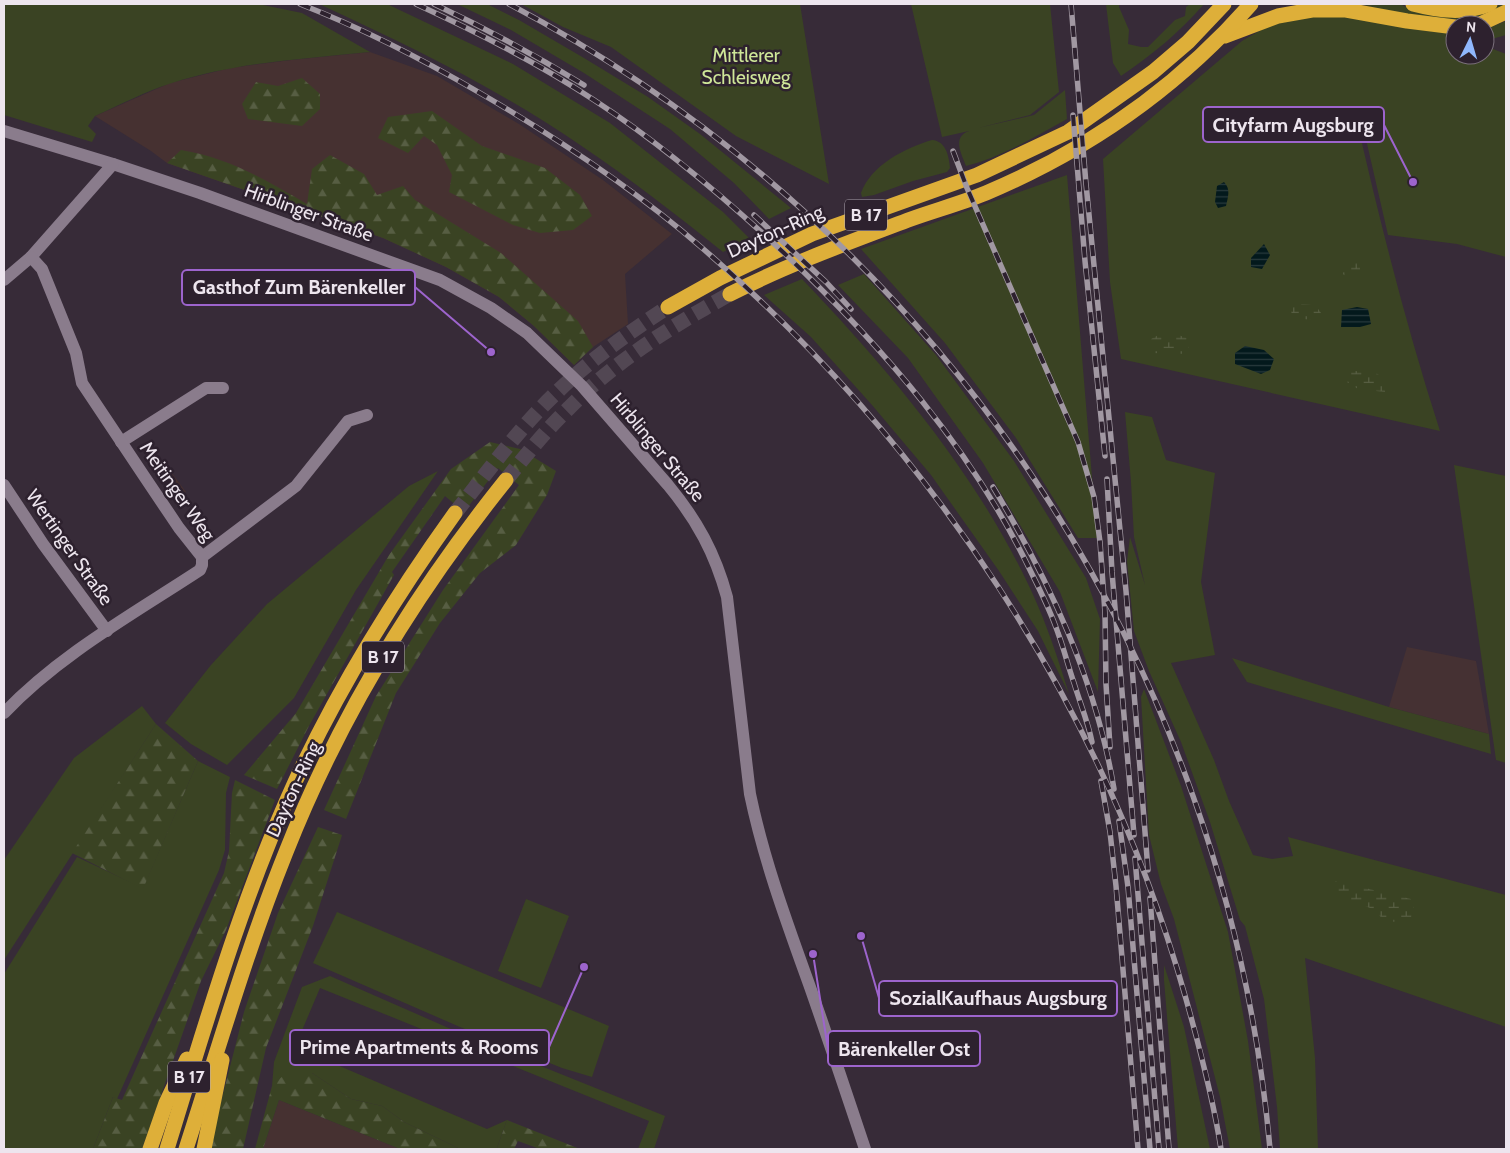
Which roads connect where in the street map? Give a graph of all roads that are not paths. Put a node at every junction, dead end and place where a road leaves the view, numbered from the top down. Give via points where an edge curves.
1 (1224, 4) edge
2 (1251, 4) edge
3 (1413, 4) edge
4 (1490, 4) edge
5 (1445, 26) edge
6 (1219, 38) junction
7 (4, 131) edge
8 (113, 164) junction
9 (31, 257) junction
10 (4, 280) edge
11 (730, 294) tunnel mouth
12 (668, 307) tunnel mouth
13 (224, 388) dead end
14 (367, 415) dead end
15 (121, 442) junction
16 (506, 480) tunnel mouth
17 (4, 485) edge
18 (455, 513) tunnel mouth
19 (202, 557) junction
20 (107, 631) junction
21 (4, 713) edge
22 (211, 1005) junction
23 (231, 1006) junction
24 (150, 1149) edge
25 (167, 1149) edge
26 (186, 1149) edge
27 (204, 1149) edge
28 (865, 1149) edge

1 - 12 highway, Dayton-Ring / B 17 via 1188,42 1153,72 1068,132 977,175 812,234
2 - 6 highway, B 17
3 - 4 highway via 1437,10 1464,11
5 - 6 highway via 1346,10 1312,10 1278,16
6 - 11 highway, Dayton-Ring / B 17 via 1166,87 1118,123 1069,153 985,193 820,253
7 - 8 street, Hirblinger Straße
8 - 9 street
8 - 28 street, Hirblinger Straße via 440,280 491,308 527,333 582,386 680,499 709,544 721,575 727,597 750,794 757,826 781,908
9 - 10 street
9 - 15 street, Meitinger Weg via 42,270 73,345 82,383
13 - 15 street, Meitinger Weg via 206,388
14 - 19 street via 348,421 296,486
15 - 19 street, Meitinger Weg
16 - 23 highway, Dayton-Ring / B 17 via 471,523 422,594 378,664 348,721 286,851
17 - 20 street, Wertinger Straße
18 - 22 highway, Dayton-Ring / B 17 via 386,614 295,782 248,897
19 - 20 street, Meitinger Weg via 200,570
20 - 21 street, Meitinger Weg via 65,659
22 - 24 highway via 166,1102
22 - 25 highway, Dayton-Ring / B 17
23 - 26 highway, Dayton-Ring / B 17
23 - 27 highway

